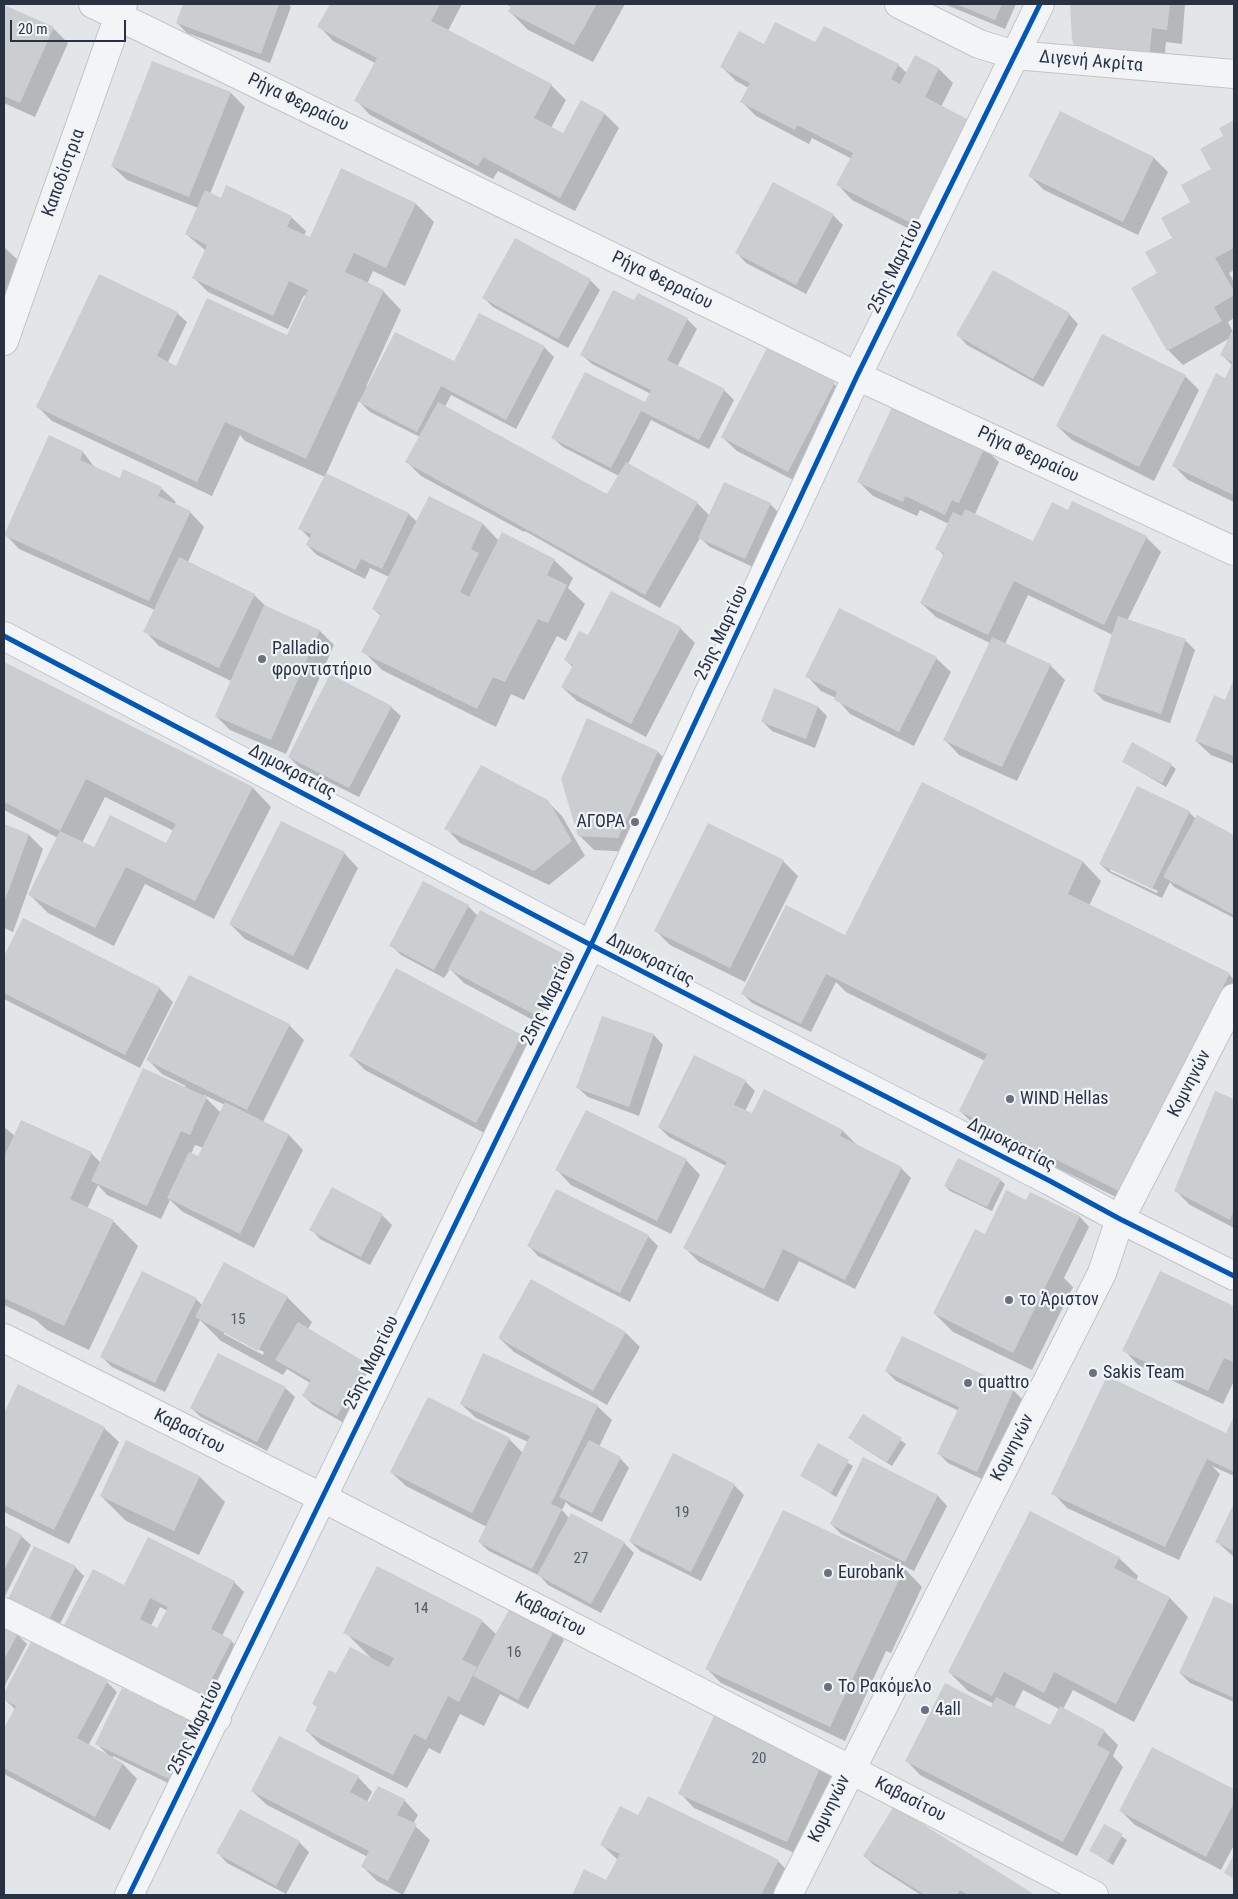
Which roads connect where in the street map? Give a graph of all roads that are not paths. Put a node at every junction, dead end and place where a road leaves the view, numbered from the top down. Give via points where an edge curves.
1 (93, 4) edge
2 (899, 4) edge
3 (1040, 4) edge
4 (121, 10) edge
5 (1015, 56) junction
6 (1234, 74) edge
7 (8, 314) edge
8 (4, 342) edge
9 (857, 376) junction
10 (1234, 551) edge
11 (4, 636) edge
12 (591, 945) junction
13 (1234, 998) edge
14 (1120, 1219) junction
15 (1234, 1276) edge
16 (4, 1338) edge
17 (321, 1497) junction
18 (4, 1612) edge
19 (216, 1718) junction
20 (850, 1769) junction
21 (129, 1895) edge
22 (788, 1895) edge
23 (1094, 1895) edge

1 - 4 street, Ρήγα Φερραίου
2 - 5 street, Διγενή Ακρίτα via 979,44
3 - 5 street, 25ης Μαρτίου
4 - 7 street, Καποδίστρια
4 - 9 street, Ρήγα Φερραίου
5 - 6 street, Διγενή Ακρίτα
5 - 9 street, 25ης Μαρτίου
7 - 8 street, Καποδίστρια
9 - 10 street, Ρήγα Φερραίου
9 - 12 street, 25ης Μαρτίου
11 - 12 street, Δημοκρατίας
12 - 14 street, Δημοκρατίας
12 - 17 street, 25ης Μαρτίου
13 - 14 street, Κομνηνών
14 - 15 street, Δημοκρατίας
14 - 20 street, Κομνηνών via 1102,1273
16 - 17 street, Καβασίτου
17 - 19 street, 25ης Μαρτίου
17 - 20 street, Καβασίτου
18 - 19 street
19 - 21 street, 25ης Μαρτίου
20 - 22 street, Κομνηνών
20 - 23 street, Καβασίτου

